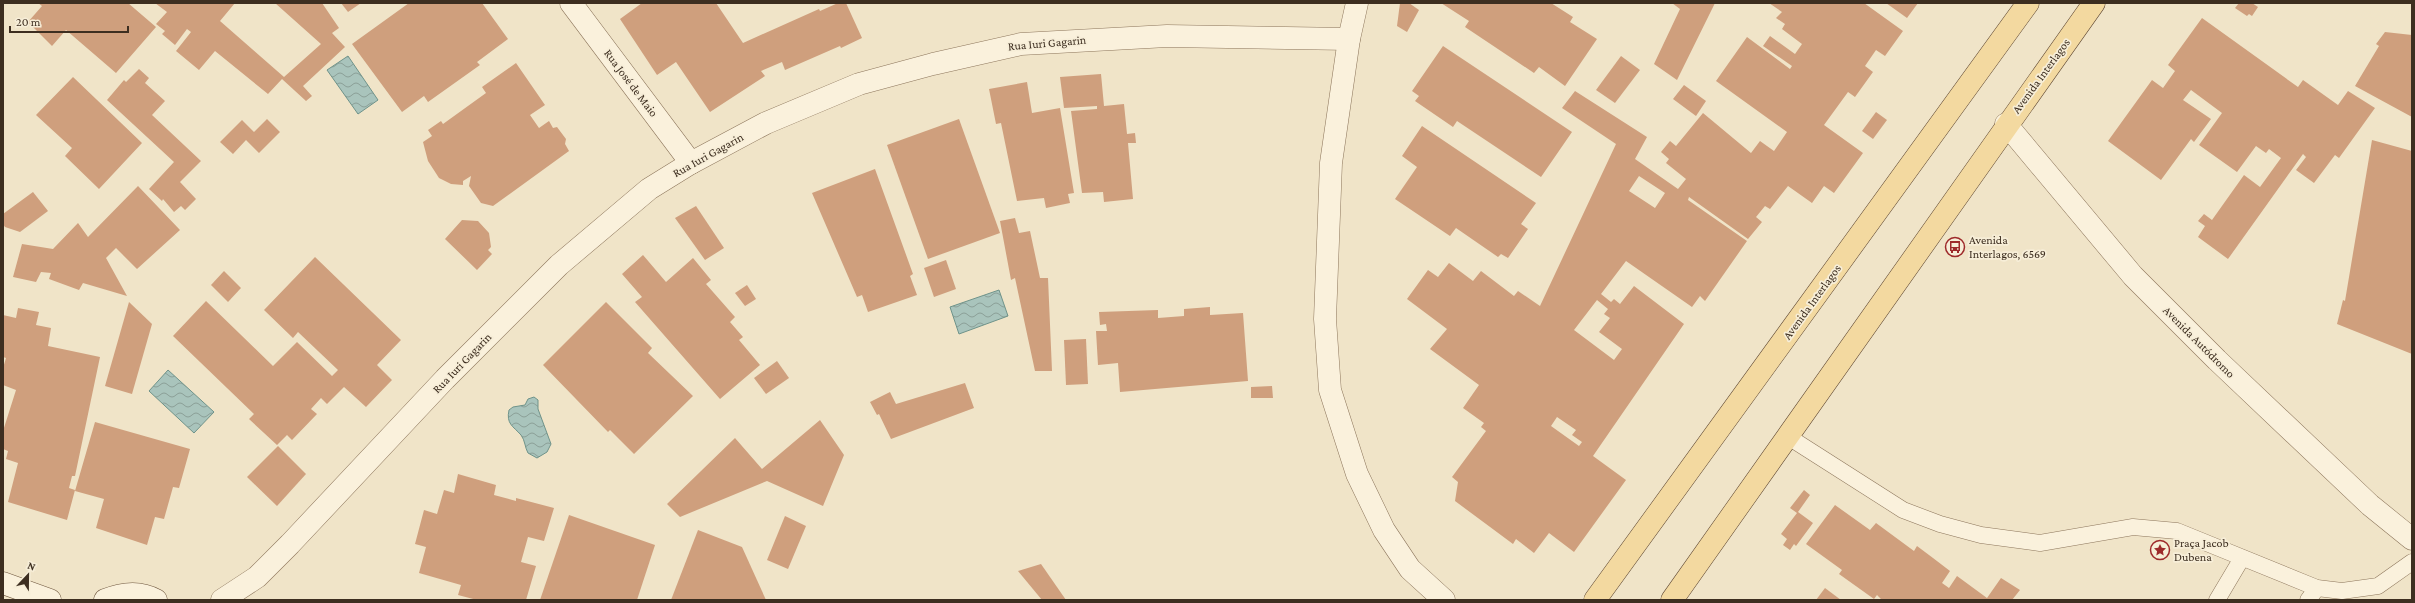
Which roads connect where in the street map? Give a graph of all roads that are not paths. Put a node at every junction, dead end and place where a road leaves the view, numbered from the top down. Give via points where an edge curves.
1 (571, 3) edge
2 (1357, 3) edge
3 (2028, 3) edge
4 (2094, 3) edge
5 (1349, 39) junction
6 (2006, 124) junction
7 (691, 163) junction
8 (1787, 436) junction
9 (2412, 539) edge
10 (2242, 558) junction
11 (2412, 562) edge
12 (3, 582) edge
13 (2313, 594) edge
14 (50, 600) edge
15 (105, 600) edge
16 (156, 600) edge
17 (222, 600) edge
18 (1444, 600) edge
19 (1595, 600) edge
20 (1672, 600) edge
21 (2217, 600) edge

1 - 7 street, Rua José de Maio
2 - 5 street
3 - 19 main road, Avenida Interlagos
4 - 6 main road, Avenida Interlagos
5 - 7 street, Rua Iuri Gagarin via 1167,36 1021,44 859,84 766,124
5 - 18 street via 1331,163 1325,319 1330,390 1357,474 1384,530 1410,569
6 - 8 main road, Avenida Interlagos
6 - 9 street, Avenida Autódromo via 2133,276 2217,360 2370,505
7 - 17 street, Rua Iuri Gagarin via 649,189 559,264 257,577
8 - 10 lane via 1903,510 1980,535 2040,542 2133,527 2152,527 2176,531
8 - 20 main road, Avenida Interlagos
10 - 13 lane
10 - 21 lane
11 - 13 lane via 2378,586
12 - 14 street
15 - 16 street via 133,594

